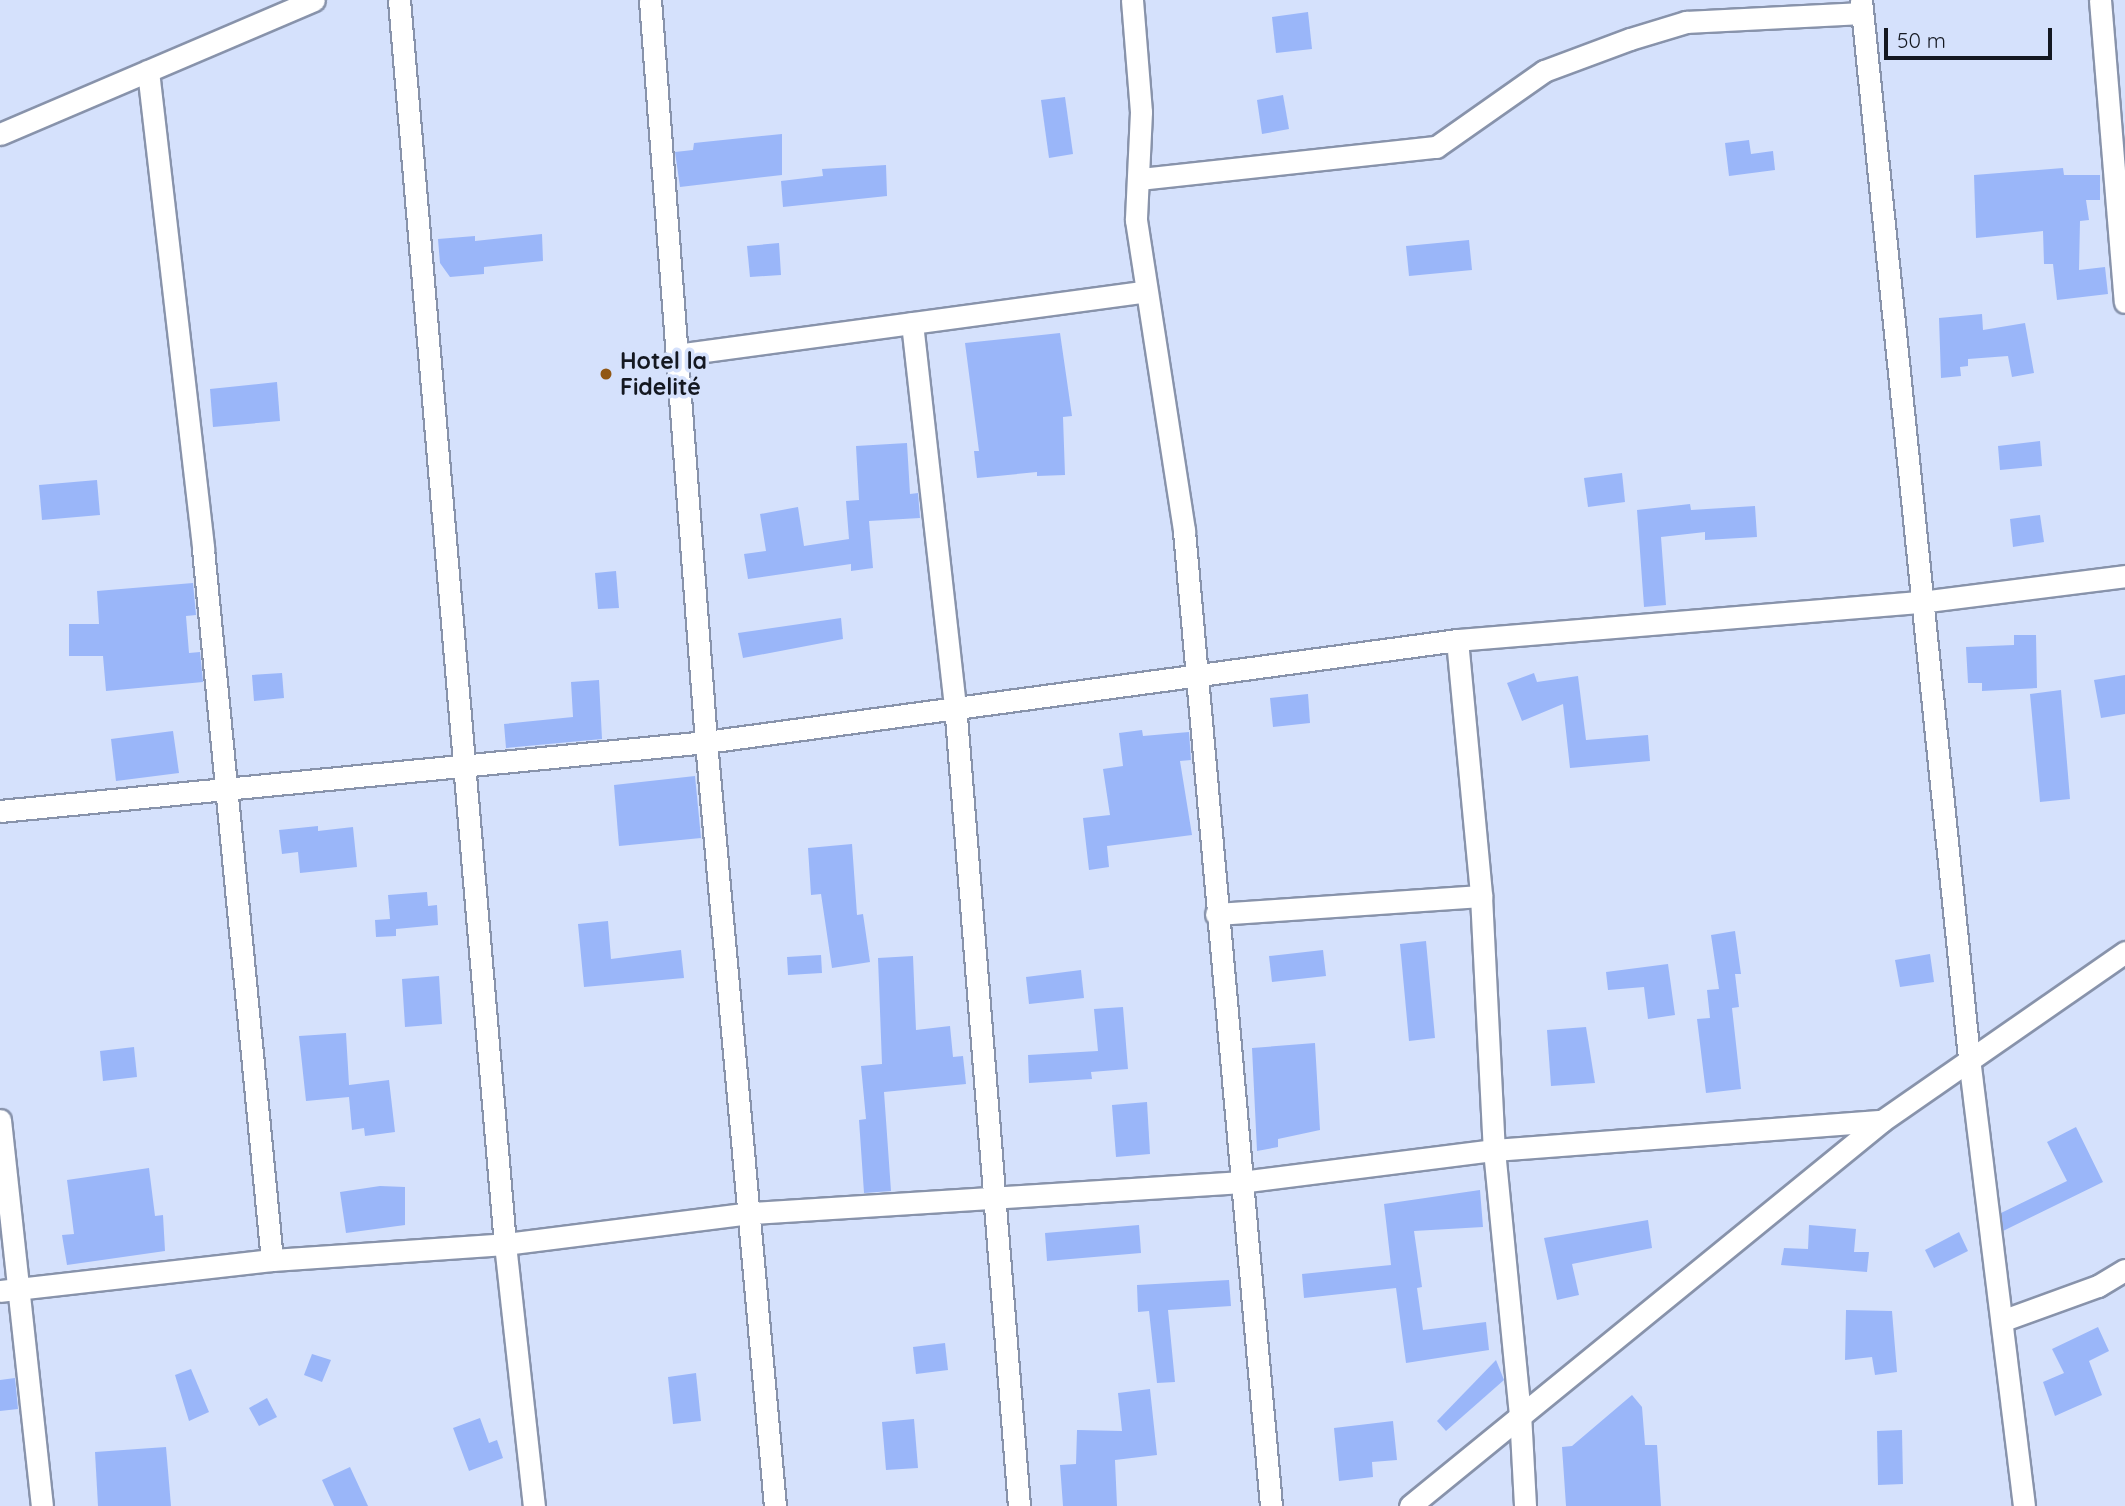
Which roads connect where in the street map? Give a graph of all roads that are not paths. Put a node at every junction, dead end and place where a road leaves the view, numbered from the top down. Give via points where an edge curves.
1 (314, 0) edge
2 (398, 0) edge
3 (650, 0) edge
4 (1132, 0) edge
5 (2100, 0) edge
6 (1862, 6) edge
7 (148, 71) junction
8 (0, 134) edge
9 (1140, 179) junction
10 (1145, 292) junction
11 (2125, 302) edge
12 (912, 323) junction
13 (676, 355) junction
14 (2125, 576) edge
15 (1920, 603) junction
16 (1457, 640) junction
17 (1194, 676) junction
18 (955, 704) junction
19 (706, 741) junction
20 (463, 765) junction
21 (225, 789) junction
22 (0, 811) edge
23 (1481, 896) junction
24 (1216, 914) junction
25 (2125, 952) edge
26 (1969, 1058) junction
27 (0, 1120) edge
28 (1882, 1121) junction
29 (1494, 1150) junction
30 (1240, 1182) junction
31 (994, 1196) junction
32 (751, 1213) junction
33 (505, 1244) junction
34 (272, 1260) junction
35 (2125, 1270) edge
36 (10, 1290) edge
37 (2004, 1320) junction
38 (1520, 1413) junction
39 (43, 1506) edge
40 (534, 1506) edge
41 (775, 1506) edge
42 (1019, 1506) edge
43 (1271, 1506) edge
44 (1410, 1506) edge
45 (1525, 1506) edge
46 (2024, 1506) edge

1 - 7 street
2 - 20 street
3 - 13 street
4 - 9 street via 1141,112
5 - 11 street
6 - 9 street via 1686,22 1630,39 1544,71 1436,147
6 - 15 street
7 - 8 street
7 - 21 street via 203,549
9 - 10 street via 1136,220
10 - 12 street
10 - 17 street via 1184,531
12 - 13 street
12 - 18 street
13 - 19 street
14 - 15 street
15 - 16 street
15 - 26 street
16 - 17 street
16 - 23 street
17 - 18 street
17 - 24 street
18 - 19 street
18 - 31 street
19 - 20 street
19 - 32 street
20 - 21 street
20 - 33 street
21 - 22 street
21 - 34 street
23 - 24 street
23 - 29 street
24 - 30 street
25 - 26 street
26 - 28 street
26 - 37 street
27 - 36 street
28 - 29 street
28 - 38 street
29 - 30 street
29 - 38 street
30 - 31 street
30 - 43 street
31 - 32 street
31 - 42 street
32 - 33 street
32 - 41 street
33 - 34 street
33 - 40 street
34 - 36 street
35 - 37 street via 2098,1286
36 - 39 street
37 - 46 street
38 - 44 street
38 - 45 street

